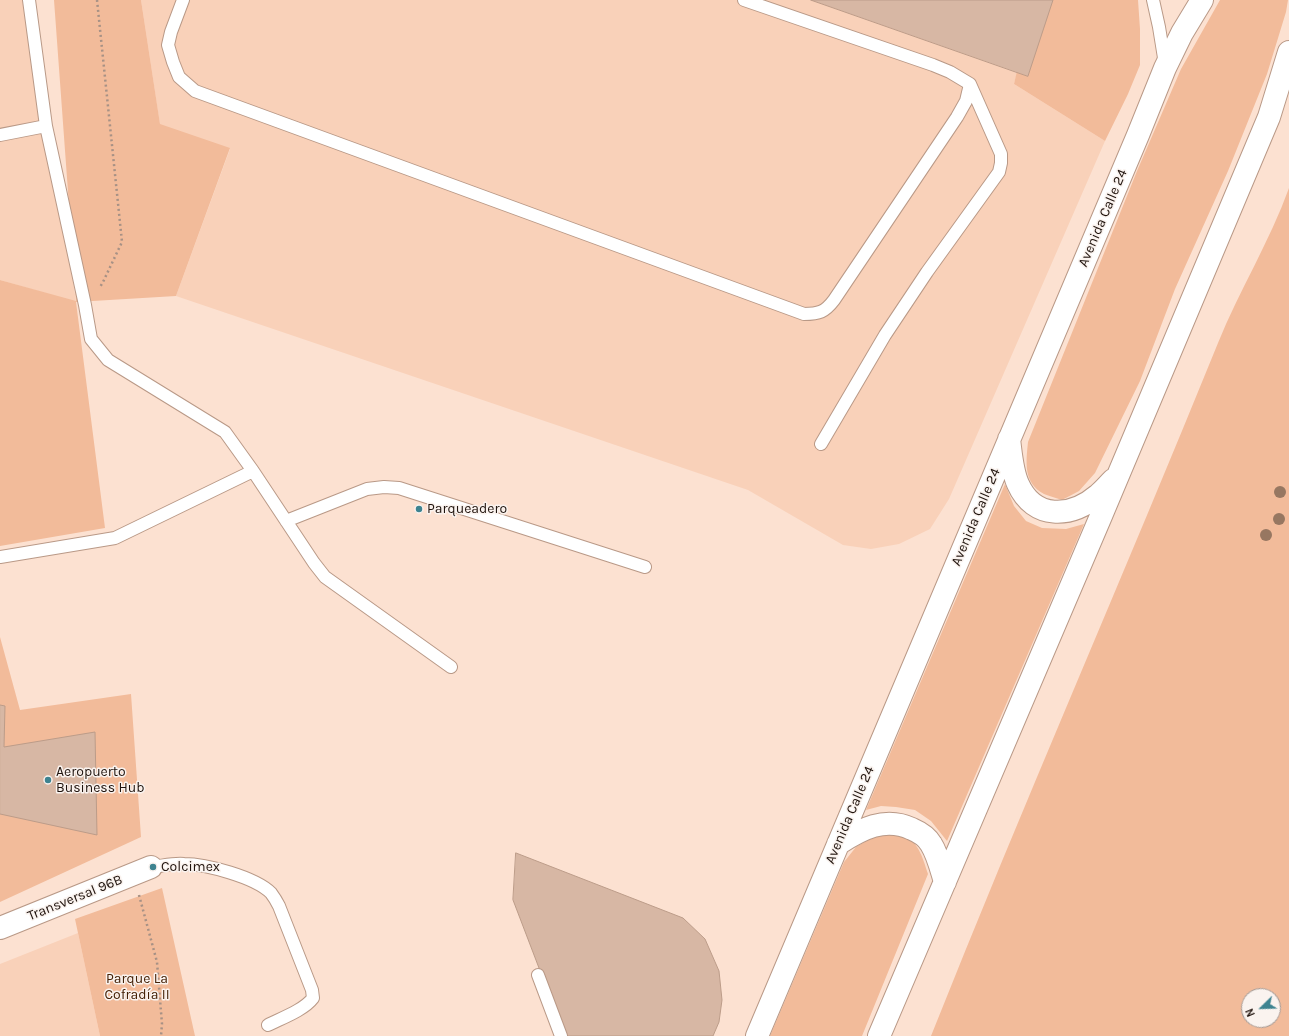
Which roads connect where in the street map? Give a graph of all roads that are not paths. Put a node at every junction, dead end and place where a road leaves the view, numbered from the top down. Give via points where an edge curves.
1 (29, 0) edge
2 (183, 0) edge
3 (744, 0) edge
4 (1153, 0) edge
5 (1202, 0) edge
6 (1289, 52) edge
7 (1165, 68) junction
8 (970, 84) junction
9 (46, 126) junction
10 (0, 135) edge
11 (1009, 439) junction
12 (821, 444) dead end
13 (253, 471) junction
14 (1118, 476) junction
15 (286, 522) junction
16 (0, 557) edge
17 (645, 567) dead end
18 (451, 667) dead end
19 (838, 844) junction
20 (151, 867) joint
21 (945, 882) junction
22 (0, 928) edge
23 (538, 975) dead end
24 (268, 1025) dead end
25 (561, 1036) edge
26 (757, 1036) edge
27 (879, 1036) edge

1 - 9 lane
2 - 8 lane via 168,45 179,77 195,90 804,314 816,314 828,308 834,300 957,117 966,101
3 - 8 lane via 945,69
4 - 7 lane
5 - 7 main road, Avenida Calle 24
6 - 14 main road via 1269,117
7 - 11 main road, Avenida Calle 24
8 - 12 lane via 1001,154 999,172 927,272
9 - 10 lane
9 - 13 lane via 91,339 108,360 225,432
11 - 14 main road via 1018,484 1040,509 1055,512 1083,505 1097,496
11 - 19 main road, Avenida Calle 24
13 - 15 lane
13 - 16 lane via 116,538
14 - 21 main road
15 - 17 lane via 367,489 399,488
15 - 18 lane via 325,577
19 - 21 main road via 866,828 885,823 902,824 919,832 931,844
19 - 26 main road, Avenida Calle 24
20 - 22 main road, Transversal 96B
20 - 24 lane via 184,864 214,868 244,877 271,894 279,906 313,998 303,1007
21 - 27 main road
23 - 25 lane

